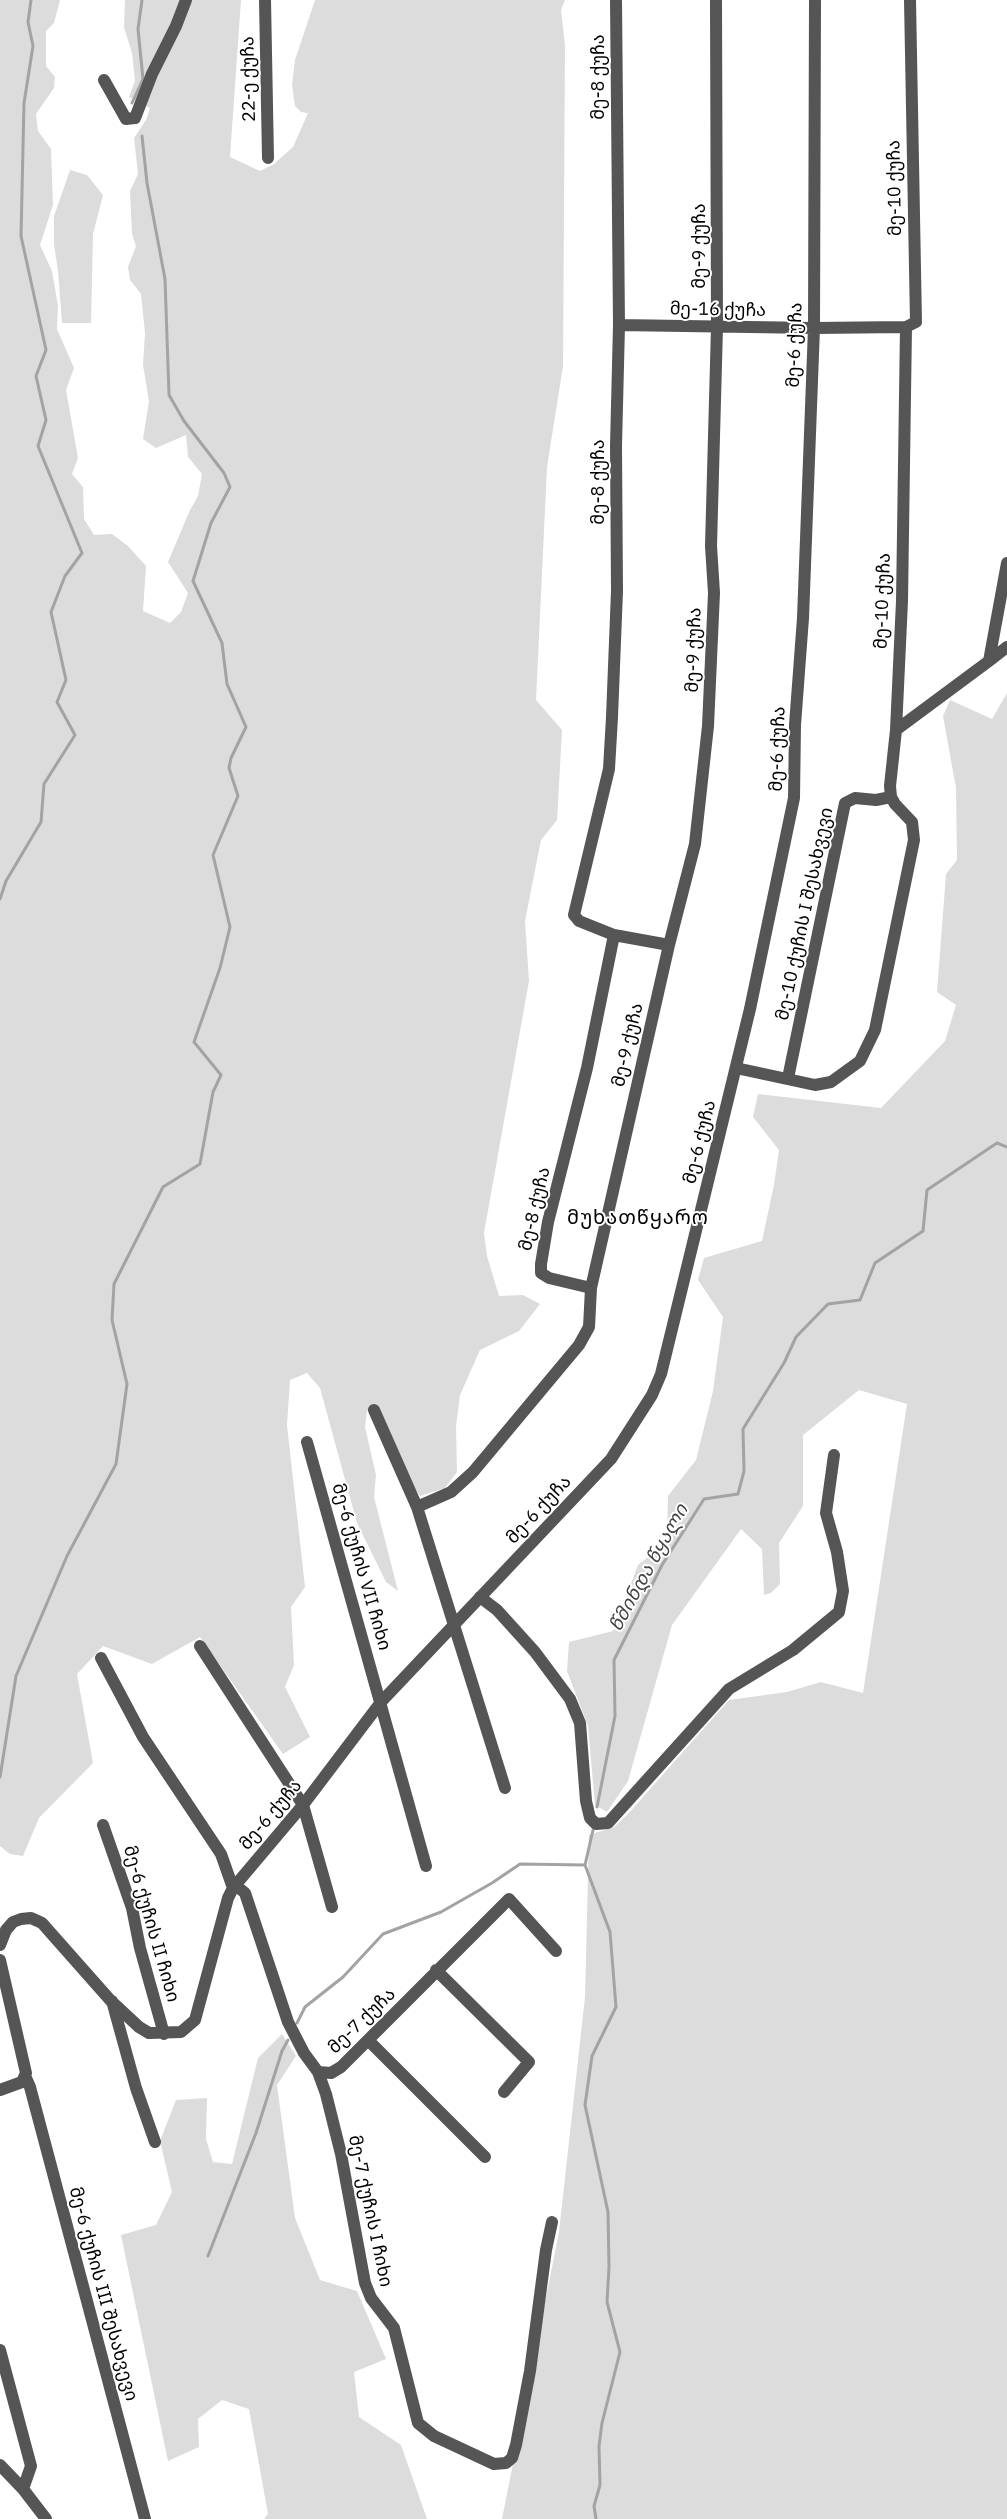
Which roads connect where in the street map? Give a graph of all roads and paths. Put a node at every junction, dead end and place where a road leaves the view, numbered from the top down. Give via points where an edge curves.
1 (186, 0) edge
2 (265, 0) edge
3 (616, 0) edge
4 (716, 0) edge
5 (815, 0) edge
6 (910, 0) edge
7 (104, 80) dead end
8 (268, 158) dead end
9 (619, 326) junction
10 (717, 327) junction
11 (906, 327) junction
12 (814, 328) junction
13 (1007, 563) edge
14 (1007, 647) edge
15 (989, 661) junction
16 (896, 730) junction
17 (891, 797) junction
18 (614, 935) junction
19 (669, 945) junction
20 (736, 1068) junction
21 (788, 1078) junction
22 (591, 1288) junction
23 (374, 1410) dead end
24 (307, 1442) dead end
25 (834, 1455) dead end
26 (417, 1507) junction
27 (480, 1598) junction
28 (454, 1625) junction
29 (200, 1646) dead end
30 (101, 1658) dead end
31 (381, 1702) junction
32 (505, 1788) dead end
33 (303, 1805) junction
34 (103, 1825) dead end
35 (426, 1866) dead end
36 (233, 1888) junction
37 (332, 1907) dead end
38 (0, 1945) edge
39 (556, 1951) dead end
40 (0, 1960) edge
41 (436, 1970) junction
42 (111, 2001) junction
43 (164, 2034) junction
44 (369, 2041) junction
45 (318, 2072) junction
46 (26, 2078) junction
47 (0, 2090) edge
48 (504, 2092) dead end
49 (155, 2142) dead end
50 (485, 2157) dead end
51 (552, 2222) dead end
52 (0, 2350) edge
53 (0, 2465) edge
54 (23, 2489) junction
55 (46, 2519) edge
56 (145, 2519) edge

1 - 7 street via 135,118 126,118
2 - 8 street, 22-ე ქუჩა
3 - 9 street, მე-8 ქუჩა
4 - 10 street, მე-9 ქუჩა
5 - 12 street, მე-6 ქუჩა
6 - 11 street, მე-10 ქუჩა via 916,322
9 - 10 street, მე-16 ქუჩა
9 - 18 street, მე-8 ქუჩა via 617,591 609,769 574,915 579,921
10 - 12 street, მე-16 ქუჩა
10 - 19 street, მე-9 ქუჩა via 711,546 714,593 708,726 695,844
11 - 12 street, მე-16 ქუჩა
11 - 16 street, მე-10 ქუჩა via 902,602
12 - 20 street, მე-6 ქუჩა via 794,798 761,964
13 - 15 street
14 - 15 street
15 - 16 street
16 - 17 street, მე-10 ქუჩა
17 - 21 street, მე-10 ქუჩის I შესახვევი via 876,800 855,798 845,803
17 - 21 street via 912,822 914,840 875,1030 860,1061 831,1082 815,1085
18 - 19 street, მე-8 ქუჩა
18 - 22 street, მე-8 ქუჩა via 541,1264 541,1273 549,1278
19 - 22 street, მე-9 ქუჩა
20 - 21 street
20 - 27 street, მე-6 ქუჩა via 672,1332 652,1395 611,1459
22 - 26 street via 589,1327 579,1345 473,1472 451,1492
23 - 26 street
24 - 31 street, მე-6 ქუჩის VII ჩიხი
25 - 27 street via 826,1513 843,1591 839,1612 793,1650 729,1689 608,1823 596,1824 590,1818 580,1723 570,1698 535,1652 496,1610
26 - 28 street
27 - 28 street, მე-6 ქუჩა
28 - 31 street, მე-6 ქუჩა
28 - 32 street
29 - 33 street
30 - 36 street via 143,1737 221,1854
31 - 33 street, მე-6 ქუჩა
31 - 35 street, მე-6 ქუჩის VII ჩიხი
33 - 36 street, მე-6 ქუჩა
33 - 37 street
34 - 43 street, მე-6 ქუჩის II ჩიხი via 132,1908
36 - 43 street, მე-6 ქუჩა via 195,2020 181,2032
36 - 45 street, მე-7 ქუჩა via 245,1893 288,2022
38 - 42 street via 12,1922 32,1918 42,1924
39 - 41 street, მე-7 ქუჩა via 509,1899
40 - 46 street
41 - 44 street, მე-7 ქუჩა
41 - 48 street via 529,2062
42 - 43 street via 139,2028 149,2033
42 - 49 street
44 - 45 street, მე-7 ქუჩა via 341,2067 331,2073
44 - 50 street
45 - 51 street, მე-7 ქუჩის I ჩიხი via 341,2154 366,2283 371,2298 394,2328 418,2423 434,2436 494,2464 506,2463 512,2458 516,2446
46 - 47 street
46 - 56 street, მე-6 ქუჩის III შესახვევი
52 - 54 street via 31,2466
53 - 54 street
54 - 55 street

